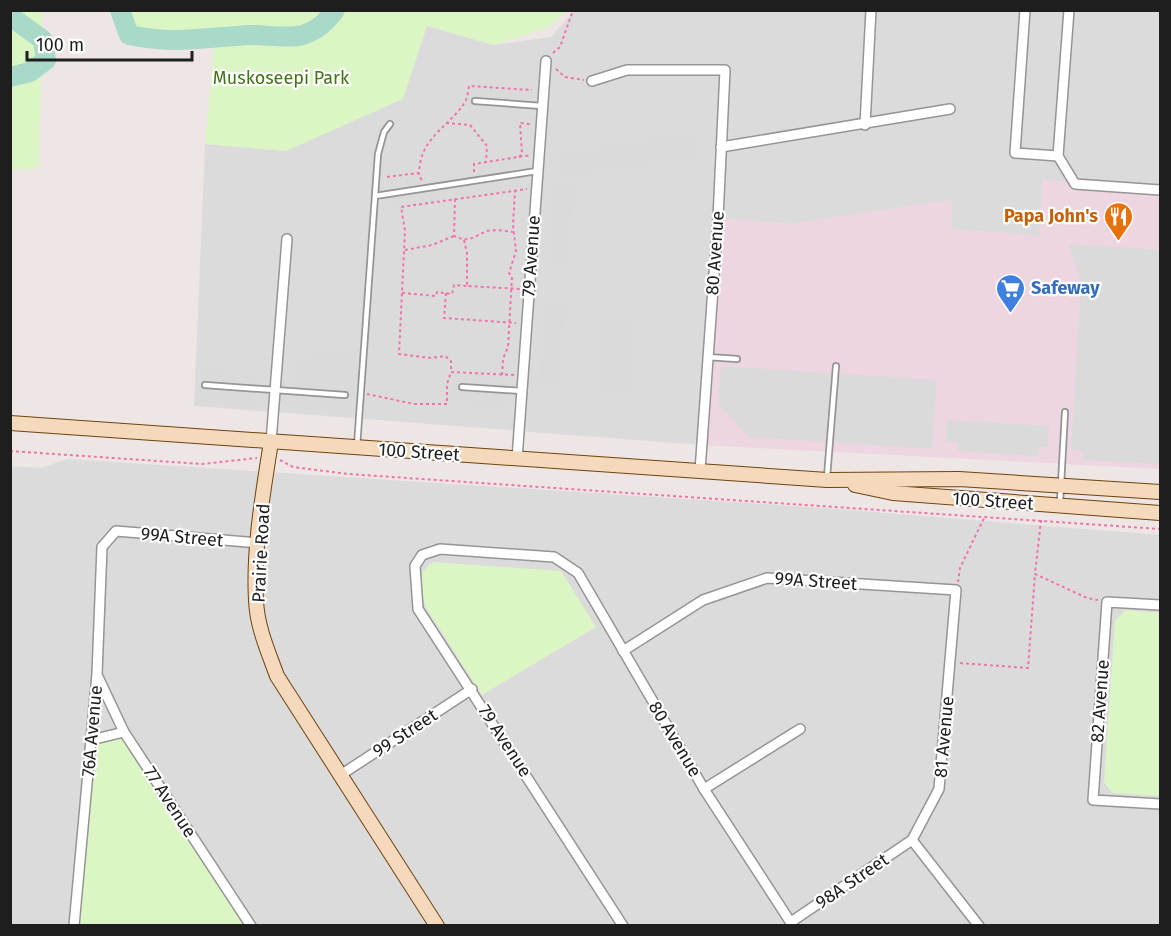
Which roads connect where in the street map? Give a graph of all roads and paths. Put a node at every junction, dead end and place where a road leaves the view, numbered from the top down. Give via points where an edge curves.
1 (573, 10) edge
2 (871, 10) edge
3 (1025, 10) edge
4 (1069, 10) edge
5 (546, 61) junction
6 (592, 81) joint
7 (532, 90) dead end
8 (475, 101) dead end
9 (542, 106) junction
10 (950, 109) dead end
11 (446, 123) junction
12 (390, 124) dead end
13 (540, 125) junction
14 (865, 125) junction
15 (721, 147) junction
16 (1058, 156) junction
17 (486, 162) junction
18 (537, 171) junction
19 (418, 173) junction
20 (464, 174) dead end
21 (387, 177) dead end
22 (431, 179) dead end
23 (536, 187) junction
24 (515, 190) junction
25 (1161, 190) edge
26 (375, 196) junction
27 (455, 199) junction
28 (514, 232) junction
29 (454, 236) junction
30 (287, 239) dead end
31 (464, 240) junction
32 (404, 250) junction
33 (467, 286) junction
34 (511, 288) junction
35 (529, 289) junction
36 (402, 293) junction
37 (446, 293) junction
38 (509, 322) junction
39 (526, 324) junction
40 (708, 357) junction
41 (737, 359) dead end
42 (836, 366) dead end
43 (451, 372) junction
44 (502, 375) junction
45 (523, 376) junction
46 (205, 385) dead end
47 (462, 387) dead end
48 (275, 390) junction
49 (522, 391) junction
50 (361, 393) junction
51 (345, 394) dead end
52 (1065, 412) dead end
53 (10, 423) edge
54 (272, 442) junction
55 (357, 448) junction
56 (10, 451) edge
57 (269, 459) junction
58 (517, 459) junction
59 (700, 471) junction
60 (827, 480) junction
61 (1062, 484) junction
62 (1161, 492) edge
63 (1060, 506) junction
64 (1161, 513) edge
65 (985, 516) junction
66 (1041, 520) junction
67 (1161, 529) edge
68 (110, 539) joint
69 (258, 543) junction
70 (554, 557) joint
71 (1035, 574) junction
72 (956, 590) junction
73 (1107, 602) junction
74 (1161, 605) edge
75 (623, 651) junction
76 (950, 663) junction
77 (97, 674) junction
78 (472, 689) junction
79 (800, 729) dead end
80 (124, 732) junction
81 (91, 740) junction
82 (339, 776) junction
83 (704, 789) junction
84 (1161, 804) edge
85 (912, 840) junction
86 (792, 924) edge
87 (74, 926) edge
88 (251, 926) edge
89 (436, 926) edge
90 (623, 926) edge
91 (979, 926) edge

1 - 5 path via 560,47
2 - 14 street
3 - 16 street via 1015,153
4 - 16 street
5 - 6 path via 565,77
5 - 9 street, 79 Avenue
6 - 15 street, 80 Avenue via 627,70 724,70
7 - 11 path via 469,86 467,99
8 - 9 lane
9 - 13 street, 79 Avenue
10 - 14 street
11 - 17 path via 470,125 487,146
11 - 19 path via 435,131 421,157
12 - 26 lane via 379,148
13 - 17 path via 520,123 519,157
13 - 18 street, 79 Avenue
14 - 15 street
15 - 40 street, 80 Avenue
16 - 25 street via 1075,184
17 - 20 path via 474,164 474,173
18 - 23 street, 79 Avenue
18 - 26 lane
19 - 21 path
19 - 22 path via 420,181
23 - 24 path
23 - 35 street, 79 Avenue
24 - 27 path
24 - 28 path
26 - 50 lane
27 - 29 path
27 - 32 path via 401,207
28 - 31 path via 489,230
28 - 34 path via 516,251 509,273
29 - 31 path
29 - 32 path
30 - 48 street, Prairie Road
31 - 33 path
32 - 36 path
33 - 34 path
33 - 37 path via 454,285 452,294
34 - 35 path
34 - 38 path
35 - 39 street, 79 Avenue
36 - 37 path via 436,297 437,292
36 - 43 path via 399,354 445,356 451,361
37 - 38 path via 444,318
38 - 39 path
38 - 44 path
39 - 45 street, 79 Avenue
40 - 41 lane
40 - 59 street, 80 Avenue
42 - 60 lane
43 - 44 path
43 - 50 path via 447,404 414,404
44 - 45 path
45 - 49 street, 79 Avenue
46 - 48 lane
47 - 49 lane
48 - 51 lane
48 - 54 street, Prairie Road
49 - 58 street, 79 Avenue
50 - 55 lane
52 - 61 lane
53 - 54 main road, 100 Street
54 - 55 main road, 100 Street
54 - 57 main road, Prairie Road
55 - 58 main road, 100 Street
56 - 57 path via 202,464
57 - 65 path via 282,460 293,468 348,474
57 - 69 main road, Prairie Road
58 - 59 main road, 100 Street
59 - 60 main road, 100 Street
60 - 61 main road, 100 Street via 959,479
60 - 63 main road, 100 Street via 893,493
61 - 62 main road, 100 Street
61 - 63 lane
63 - 64 main road, 100 Street
65 - 66 path
65 - 72 path via 960,568
66 - 67 path
66 - 71 path
68 - 69 street, 99A Street via 116,531
68 - 77 street, 76A Avenue via 102,547
69 - 82 main road, Prairie Road via 256,600 262,637 277,676
70 - 75 street, 80 Avenue via 578,573
70 - 78 street, 79 Avenue via 440,549 422,555 415,566 418,609
71 - 73 path
71 - 76 path via 1028,668
72 - 75 street, 99A Street via 766,578 703,600
72 - 76 street, 81 Avenue
73 - 74 street
73 - 84 street, 82 Avenue via 1093,800
75 - 83 street, 80 Avenue
76 - 85 street, 81 Avenue via 939,789
77 - 80 street, 77 Avenue
77 - 81 street, 76A Avenue
78 - 82 street, 99 Street
78 - 90 street, 79 Avenue
79 - 83 street
80 - 81 street
80 - 88 street, 77 Avenue
81 - 87 street, 76A Avenue
82 - 89 main road, Prairie Road
83 - 86 street, 80 Avenue
85 - 86 street, 98A Street
85 - 91 street

